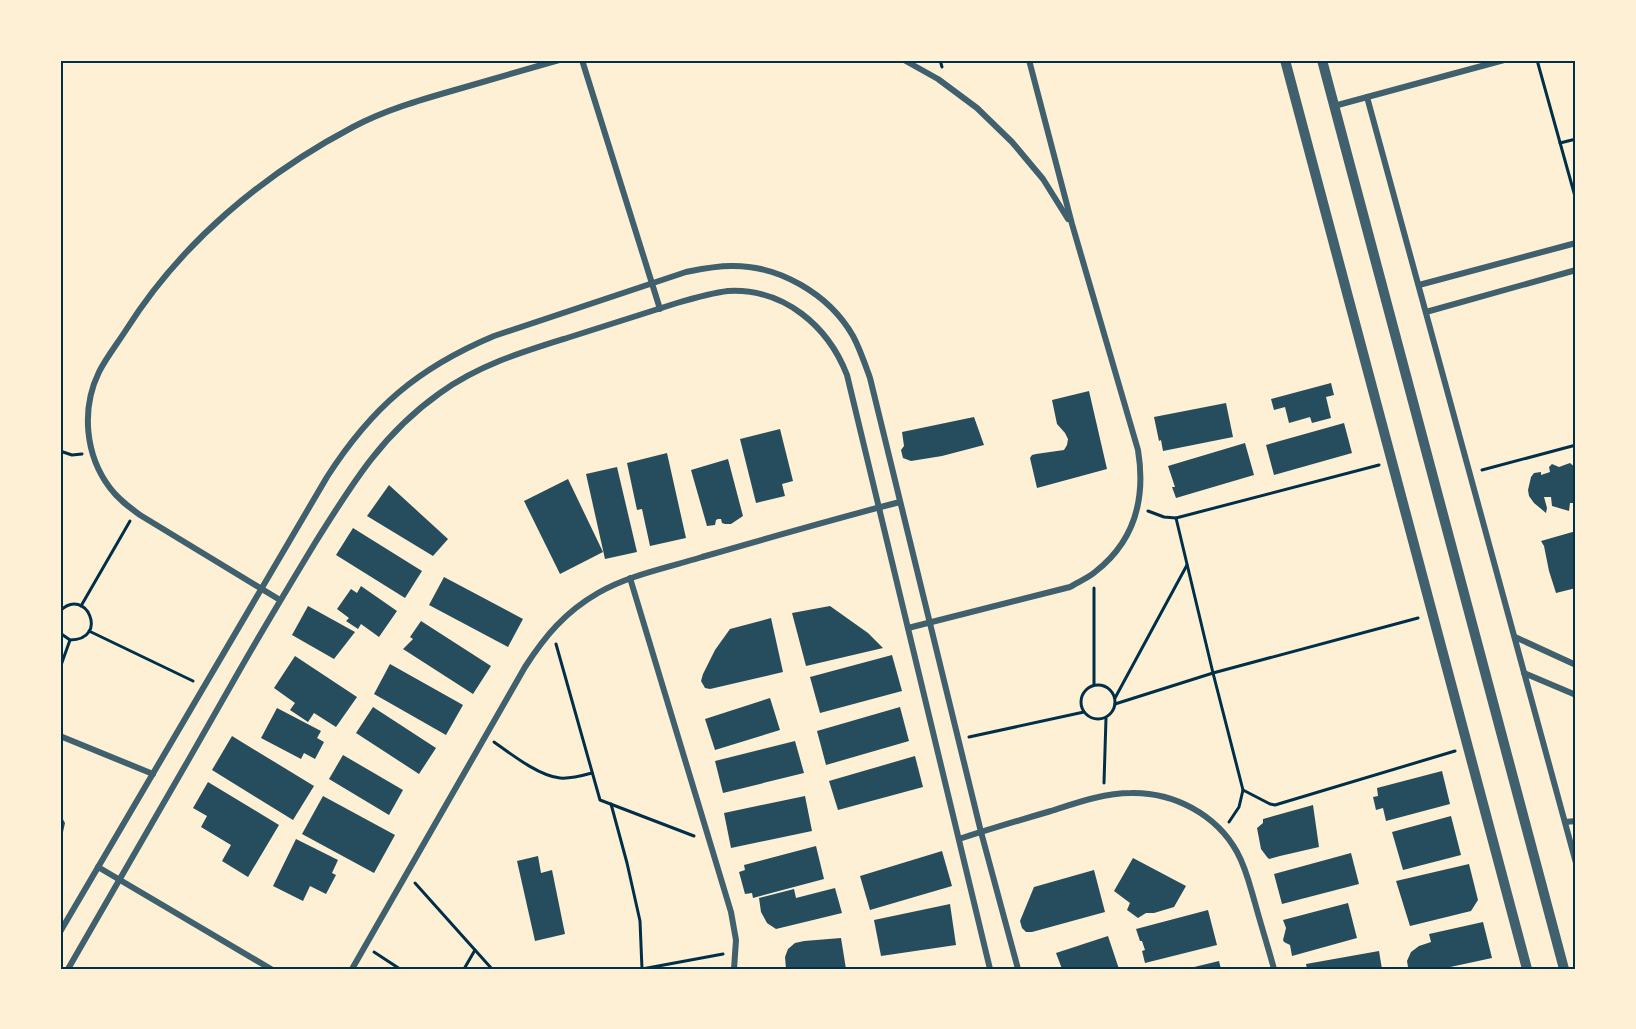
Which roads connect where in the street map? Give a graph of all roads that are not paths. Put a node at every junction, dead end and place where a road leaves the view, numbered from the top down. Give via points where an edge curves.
1 (559, 60) edge
2 (582, 60) edge
3 (904, 60) edge
4 (1029, 60) edge
5 (1285, 60) edge
6 (1322, 60) edge
7 (1504, 60) edge
8 (1367, 97) junction
9 (1335, 106) junction
10 (1072, 224) junction
11 (1576, 243) edge
12 (1576, 270) edge
13 (652, 284) junction
14 (1419, 285) junction
15 (660, 309) junction
16 (1426, 312) junction
17 (900, 502) junction
18 (879, 508) junction
19 (630, 578) junction
20 (262, 589) junction
21 (280, 600) junction
22 (930, 622) junction
23 (908, 628) junction
24 (1515, 638) junction
25 (1576, 666) edge
26 (1524, 673) junction
27 (1576, 695) edge
28 (60, 736) edge
29 (153, 774) junction
30 (1576, 821) edge
31 (1565, 822) junction
32 (981, 832) junction
33 (959, 839) junction
34 (1576, 862) edge
35 (98, 867) junction
36 (120, 880) junction
37 (60, 932) edge
38 (68, 969) edge
39 (271, 969) edge
40 (352, 969) edge
41 (734, 969) edge
42 (990, 969) edge
43 (1018, 969) edge
44 (1274, 969) edge
45 (1527, 969) edge
46 (1564, 969) edge

1 - 20 street via 399,106 312,149 272,176 198,239 166,275 99,372 88,411 88,432 99,471 110,488 135,511
2 - 13 street
3 - 10 street via 977,108 1012,142 1043,179
4 - 10 street
5 - 45 street
6 - 9 street
7 - 8 street
8 - 9 street
8 - 14 street
9 - 46 street
10 - 22 street via 1138,450 1138,506 1119,547 1094,573 1070,586
11 - 14 street
12 - 16 street
13 - 15 street
13 - 17 street via 686,272 733,265 780,274 821,298 852,334 862,355
13 - 20 street via 464,348 411,382 386,402 344,450
14 - 16 street
15 - 18 street via 709,294 748,292 785,304 817,326 840,357 847,375
15 - 21 street via 502,358 413,413 366,464
16 - 24 street
17 - 18 street
17 - 22 street
18 - 19 street
18 - 23 street
19 - 40 street via 569,613 544,638
19 - 41 street via 731,912 736,939
20 - 21 street
20 - 29 street
21 - 36 street
22 - 23 street
22 - 32 street
23 - 33 street
24 - 25 street
24 - 26 street
26 - 27 street
26 - 31 street
28 - 29 street
29 - 35 street
30 - 31 street
31 - 34 street
32 - 33 street
32 - 43 street
32 - 44 street via 1076,803 1129,793 1155,794 1181,802 1204,815 1237,852 1247,873
33 - 42 street
35 - 36 street
35 - 37 street
36 - 38 street
36 - 39 street

